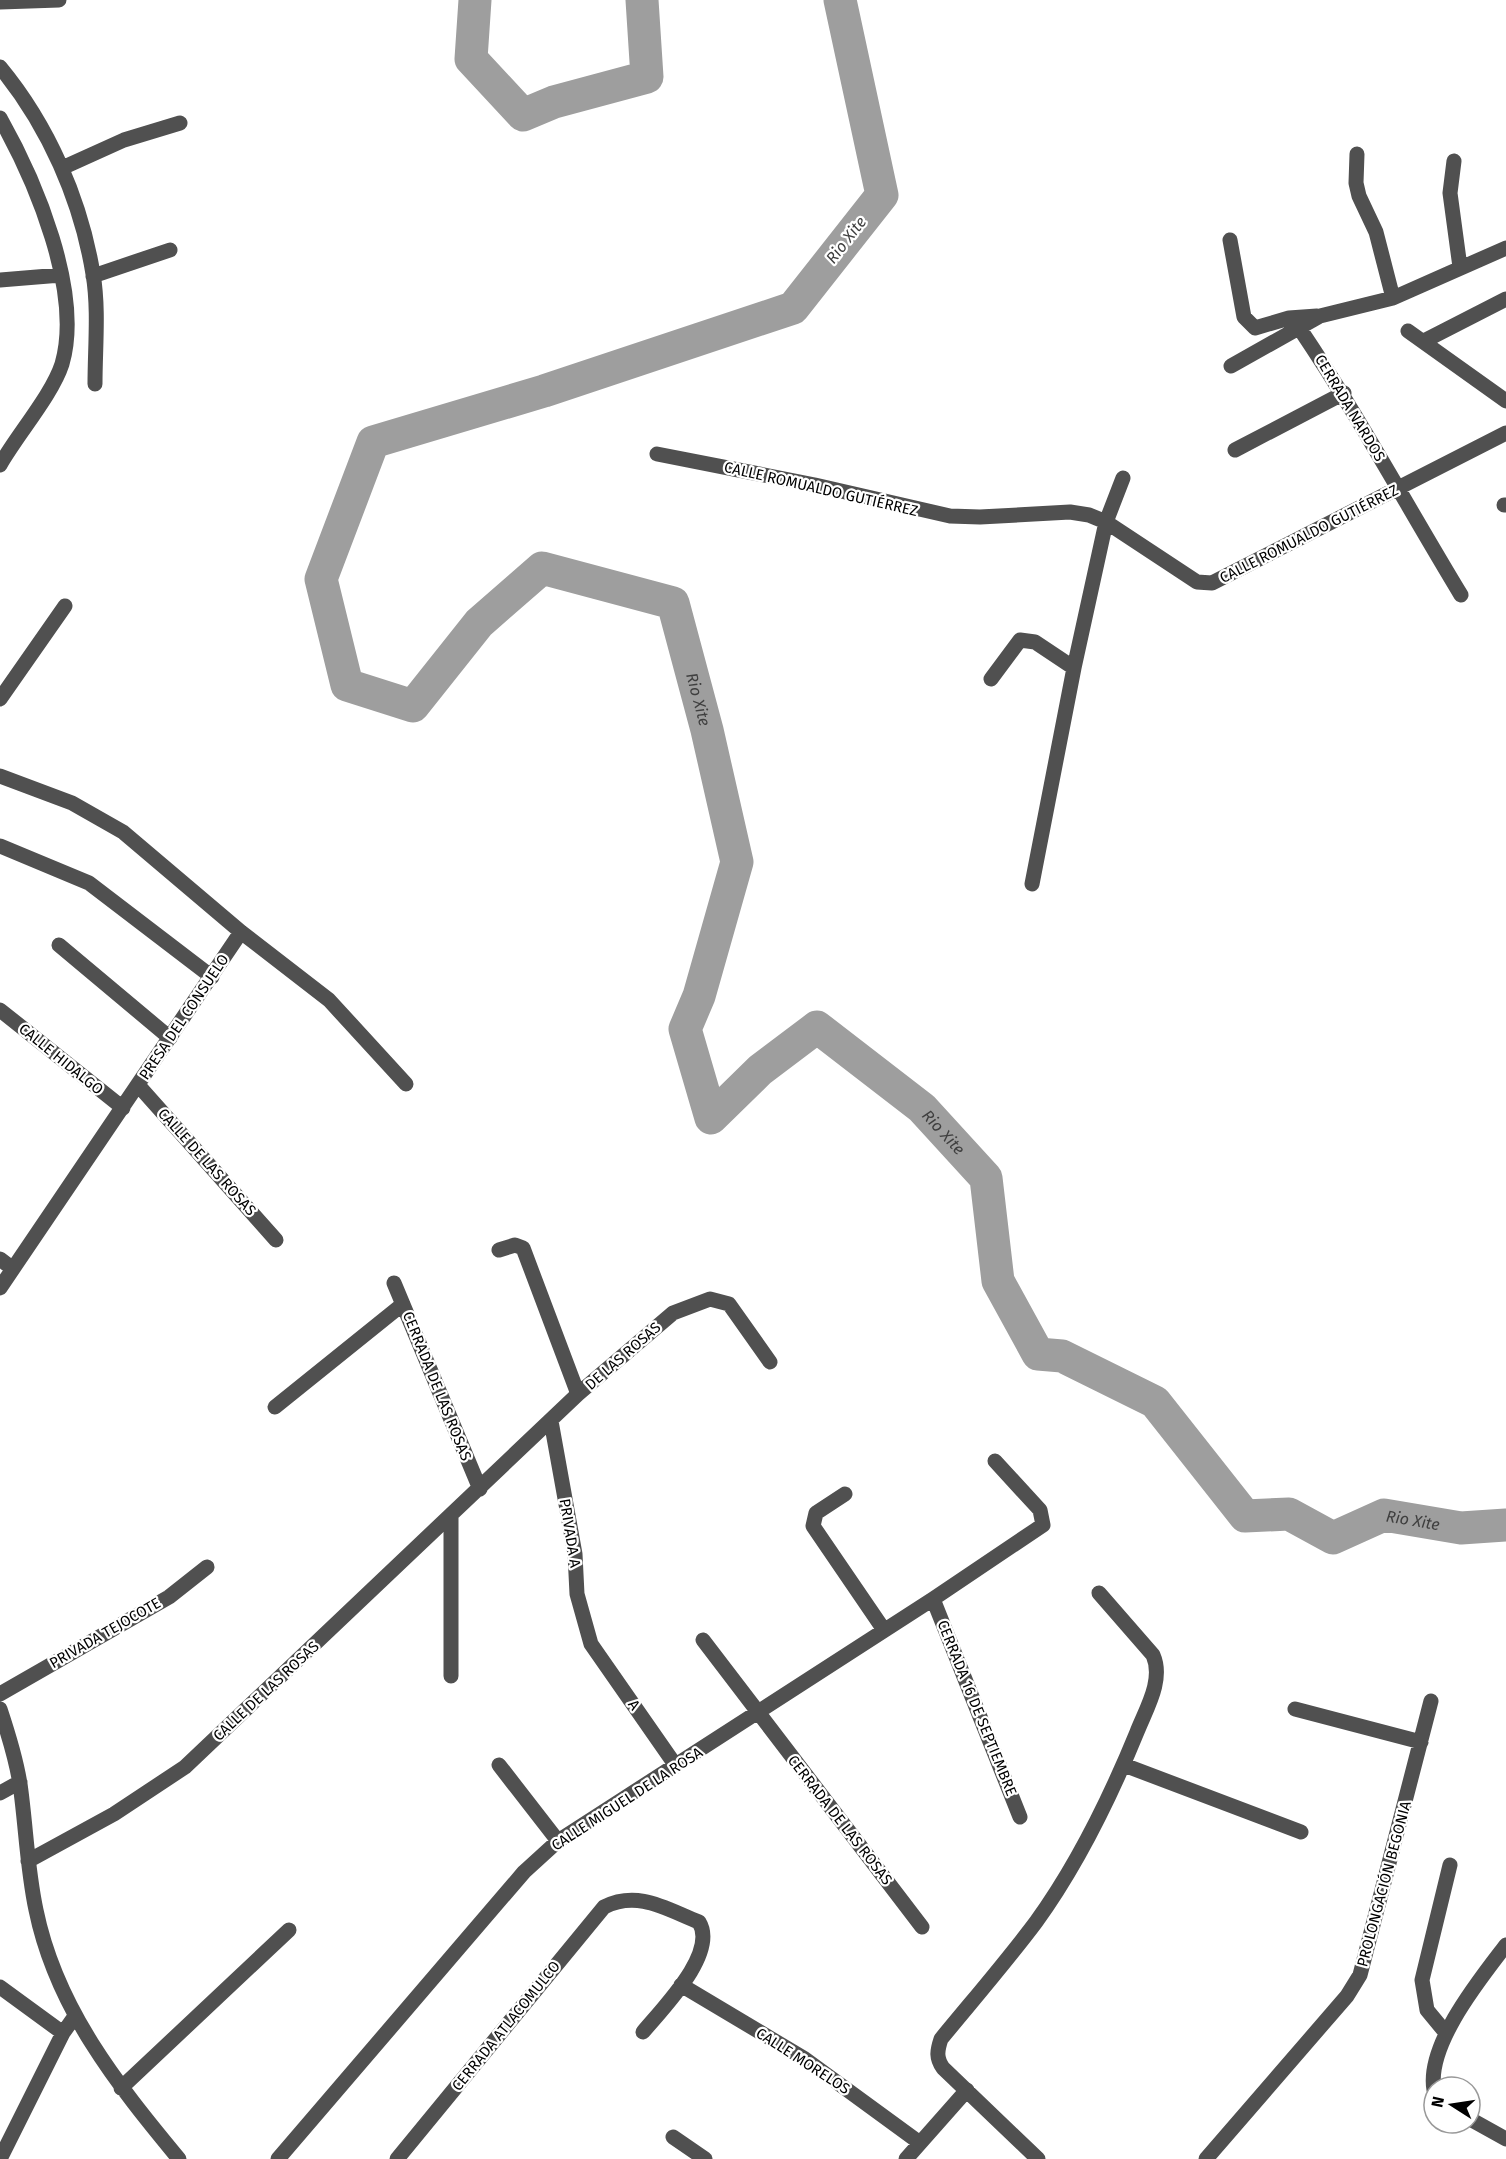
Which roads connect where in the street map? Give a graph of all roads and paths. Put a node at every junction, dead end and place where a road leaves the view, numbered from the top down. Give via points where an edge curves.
1 (59, 0) edge
2 (0, 2) edge
3 (0, 67) edge
4 (0, 118) edge
5 (180, 123) dead end
6 (1357, 154) dead end
7 (1454, 161) dead end
8 (62, 168) junction
9 (1230, 240) dead end
10 (1506, 248) edge
11 (170, 250) dead end
12 (1460, 267) junction
13 (61, 275) junction
14 (93, 276) junction
15 (0, 280) edge
16 (1393, 298) junction
17 (1506, 299) edge
18 (1320, 316) junction
19 (1300, 329) junction
20 (1408, 331) dead end
21 (1424, 341) junction
22 (1231, 366) dead end
23 (95, 384) dead end
24 (1344, 393) junction
25 (1506, 401) edge
26 (1506, 433) edge
27 (5, 446) edge
28 (1235, 450) dead end
29 (657, 454) dead end
30 (0, 465) edge
31 (1123, 478) dead end
32 (1397, 489) junction
33 (1106, 522) junction
34 (1461, 595) dead end
35 (65, 606) dead end
36 (1074, 668) junction
37 (991, 679) dead end
38 (0, 699) edge
39 (0, 776) edge
40 (0, 846) edge
41 (1032, 884) dead end
42 (241, 932) junction
43 (59, 945) dead end
44 (212, 977) junction
45 (0, 1010) edge
46 (170, 1038) junction
47 (138, 1084) junction
48 (406, 1084) dead end
49 (123, 1107) junction
50 (276, 1240) dead end
51 (499, 1250) dead end
52 (0, 1258) edge
53 (13, 1269) junction
54 (394, 1283) dead end
55 (0, 1288) edge
56 (403, 1304) junction
57 (770, 1362) dead end
58 (578, 1394) junction
59 (275, 1407) dead end
60 (551, 1421) junction
61 (995, 1461) dead end
62 (480, 1490) junction
63 (845, 1494) dead end
64 (451, 1517) junction
65 (207, 1567) dead end
66 (1099, 1593) dead end
67 (933, 1599) junction
68 (884, 1630) junction
69 (703, 1640) dead end
70 (591, 1644) joint
71 (451, 1676) dead end
72 (0, 1694) edge
73 (1431, 1701) dead end
74 (0, 1709) edge
75 (1295, 1709) dead end
76 (757, 1713) junction
77 (1421, 1742) junction
78 (500, 1765) dead end
79 (676, 1766) junction
80 (1124, 1766) junction
81 (20, 1782) junction
82 (0, 1793) edge
83 (1020, 1817) dead end
84 (1301, 1832) dead end
85 (558, 1841) junction
86 (28, 1861) junction
87 (1450, 1865) dead end
88 (922, 1927) dead end
89 (289, 1930) dead end
90 (1506, 1945) edge
91 (681, 1985) junction
92 (0, 1987) edge
93 (75, 2016) junction
94 (643, 2032) dead end
95 (63, 2033) junction
96 (1446, 2033) junction
97 (1435, 2075) edge
98 (121, 2088) junction
99 (967, 2090) junction
100 (1482, 2126) edge
101 (673, 2137) dead end
102 (1506, 2139) edge
103 (920, 2143) junction
104 (0, 2159) edge
105 (179, 2159) edge
106 (278, 2159) edge
107 (397, 2159) edge
108 (705, 2159) edge
109 (906, 2159) edge
110 (1038, 2159) edge
111 (1206, 2159) edge

1 - 2 street
3 - 8 street via 34,116
4 - 13 street via 23,159 49,228
5 - 8 street via 124,140
6 - 16 street via 1359,196 1378,240
7 - 12 street via 1450,193
8 - 14 street via 84,232
9 - 18 street via 1248,323 1260,327 1289,318
10 - 12 street
11 - 14 street
12 - 16 street
13 - 15 street
13 - 27 street via 68,336 61,366 32,418
14 - 23 street
16 - 18 street
17 - 21 street
18 - 19 street
19 - 22 street
19 - 24 street, CERRADA NARDOS
20 - 21 street
21 - 25 street
24 - 28 street
24 - 32 street, CERRADA NARDOS
26 - 32 street, CALLE ROMUALDO GUTIÉRREZ
27 - 30 street
29 - 33 street, CALLE ROMUALDO GUTIÉRREZ via 950,516 1070,512
31 - 33 street
32 - 33 street, CALLE ROMUALDO GUTIÉRREZ via 1212,583 1190,578
32 - 34 street, CERRADA NARDOS
33 - 36 street
35 - 38 street
36 - 37 street via 1035,642 1020,639
36 - 41 street
39 - 42 street via 72,803 123,832
40 - 44 street via 88,883
42 - 44 street, PRESA DEL CONSUELO
42 - 48 street via 329,1000
43 - 46 street
44 - 46 street, PRESA DEL CONSUELO
45 - 49 street, CALLE HIDALGO
46 - 47 street, PRESA DEL CONSUELO
47 - 49 street, PRESA DEL CONSUELO
47 - 50 street, CALLE DE LAS ROSAS
49 - 53 street, PRESA DEL CONSUELO
51 - 58 street via 515,1245 523,1248
52 - 53 street
53 - 55 street, PRESA DEL CONSUELO
54 - 56 street, CERRADA DE LAS ROSAS
56 - 59 street
56 - 62 street, CERRADA DE LAS ROSAS
57 - 58 street, DE LAS ROSAS via 729,1304 710,1299 673,1313
58 - 60 street, DE LAS ROSAS
60 - 62 street, DE LAS ROSAS
60 - 70 street, PRIVADA A via 575,1554 577,1594
61 - 67 street, CALLE MIGUEL DE LA ROSA via 1032,1500 1043,1518 1042,1525
62 - 64 street, CALLE DE LAS ROSAS
63 - 68 street via 816,1513 813,1526
64 - 71 street
64 - 86 street, CALLE DE LAS ROSAS via 185,1767 114,1815
65 - 72 street, PRIVADA TEJOCOTE via 169,1597
66 - 80 street via 1153,1654 1157,1665 1151,1696
67 - 68 street, CALLE MIGUEL DE LA ROSA
67 - 83 street, CERRADA 16 DE SEPTIEMBRE
68 - 76 street, CALLE MIGUEL DE LA ROSA
69 - 76 street, CERRADA DE LAS ROSAS
70 - 79 street, A
73 - 77 street, PROLONGACIÓN BEGONIA
74 - 81 street
75 - 77 street
76 - 79 street, CALLE MIGUEL DE LA ROSA
76 - 88 street, CERRADA DE LAS ROSAS
77 - 111 street, PROLONGACIÓN BEGONIA via 1360,1975 1347,1996
78 - 85 street
79 - 85 street, CALLE MIGUEL DE LA ROSA
80 - 84 street
80 - 99 street via 1087,1840 1038,1919 941,2039 938,2061
81 - 82 street
81 - 86 street
85 - 106 street, CALLE MIGUEL DE LA ROSA via 524,1872
86 - 93 street via 47,1954
87 - 96 street via 1422,1980 1427,2010
89 - 98 street
90 - 96 street
91 - 94 street
91 - 103 street, CALLE MORELOS via 805,2059
91 - 107 street, CERRADA ATLACOMULCO via 702,1949 704,1930 699,1922 638,1898 620,1899 604,1907
92 - 95 street
93 - 95 street
93 - 98 street
95 - 104 street
96 - 97 street
98 - 105 street
99 - 103 street
99 - 110 street
100 - 102 street
101 - 108 street
103 - 109 street

